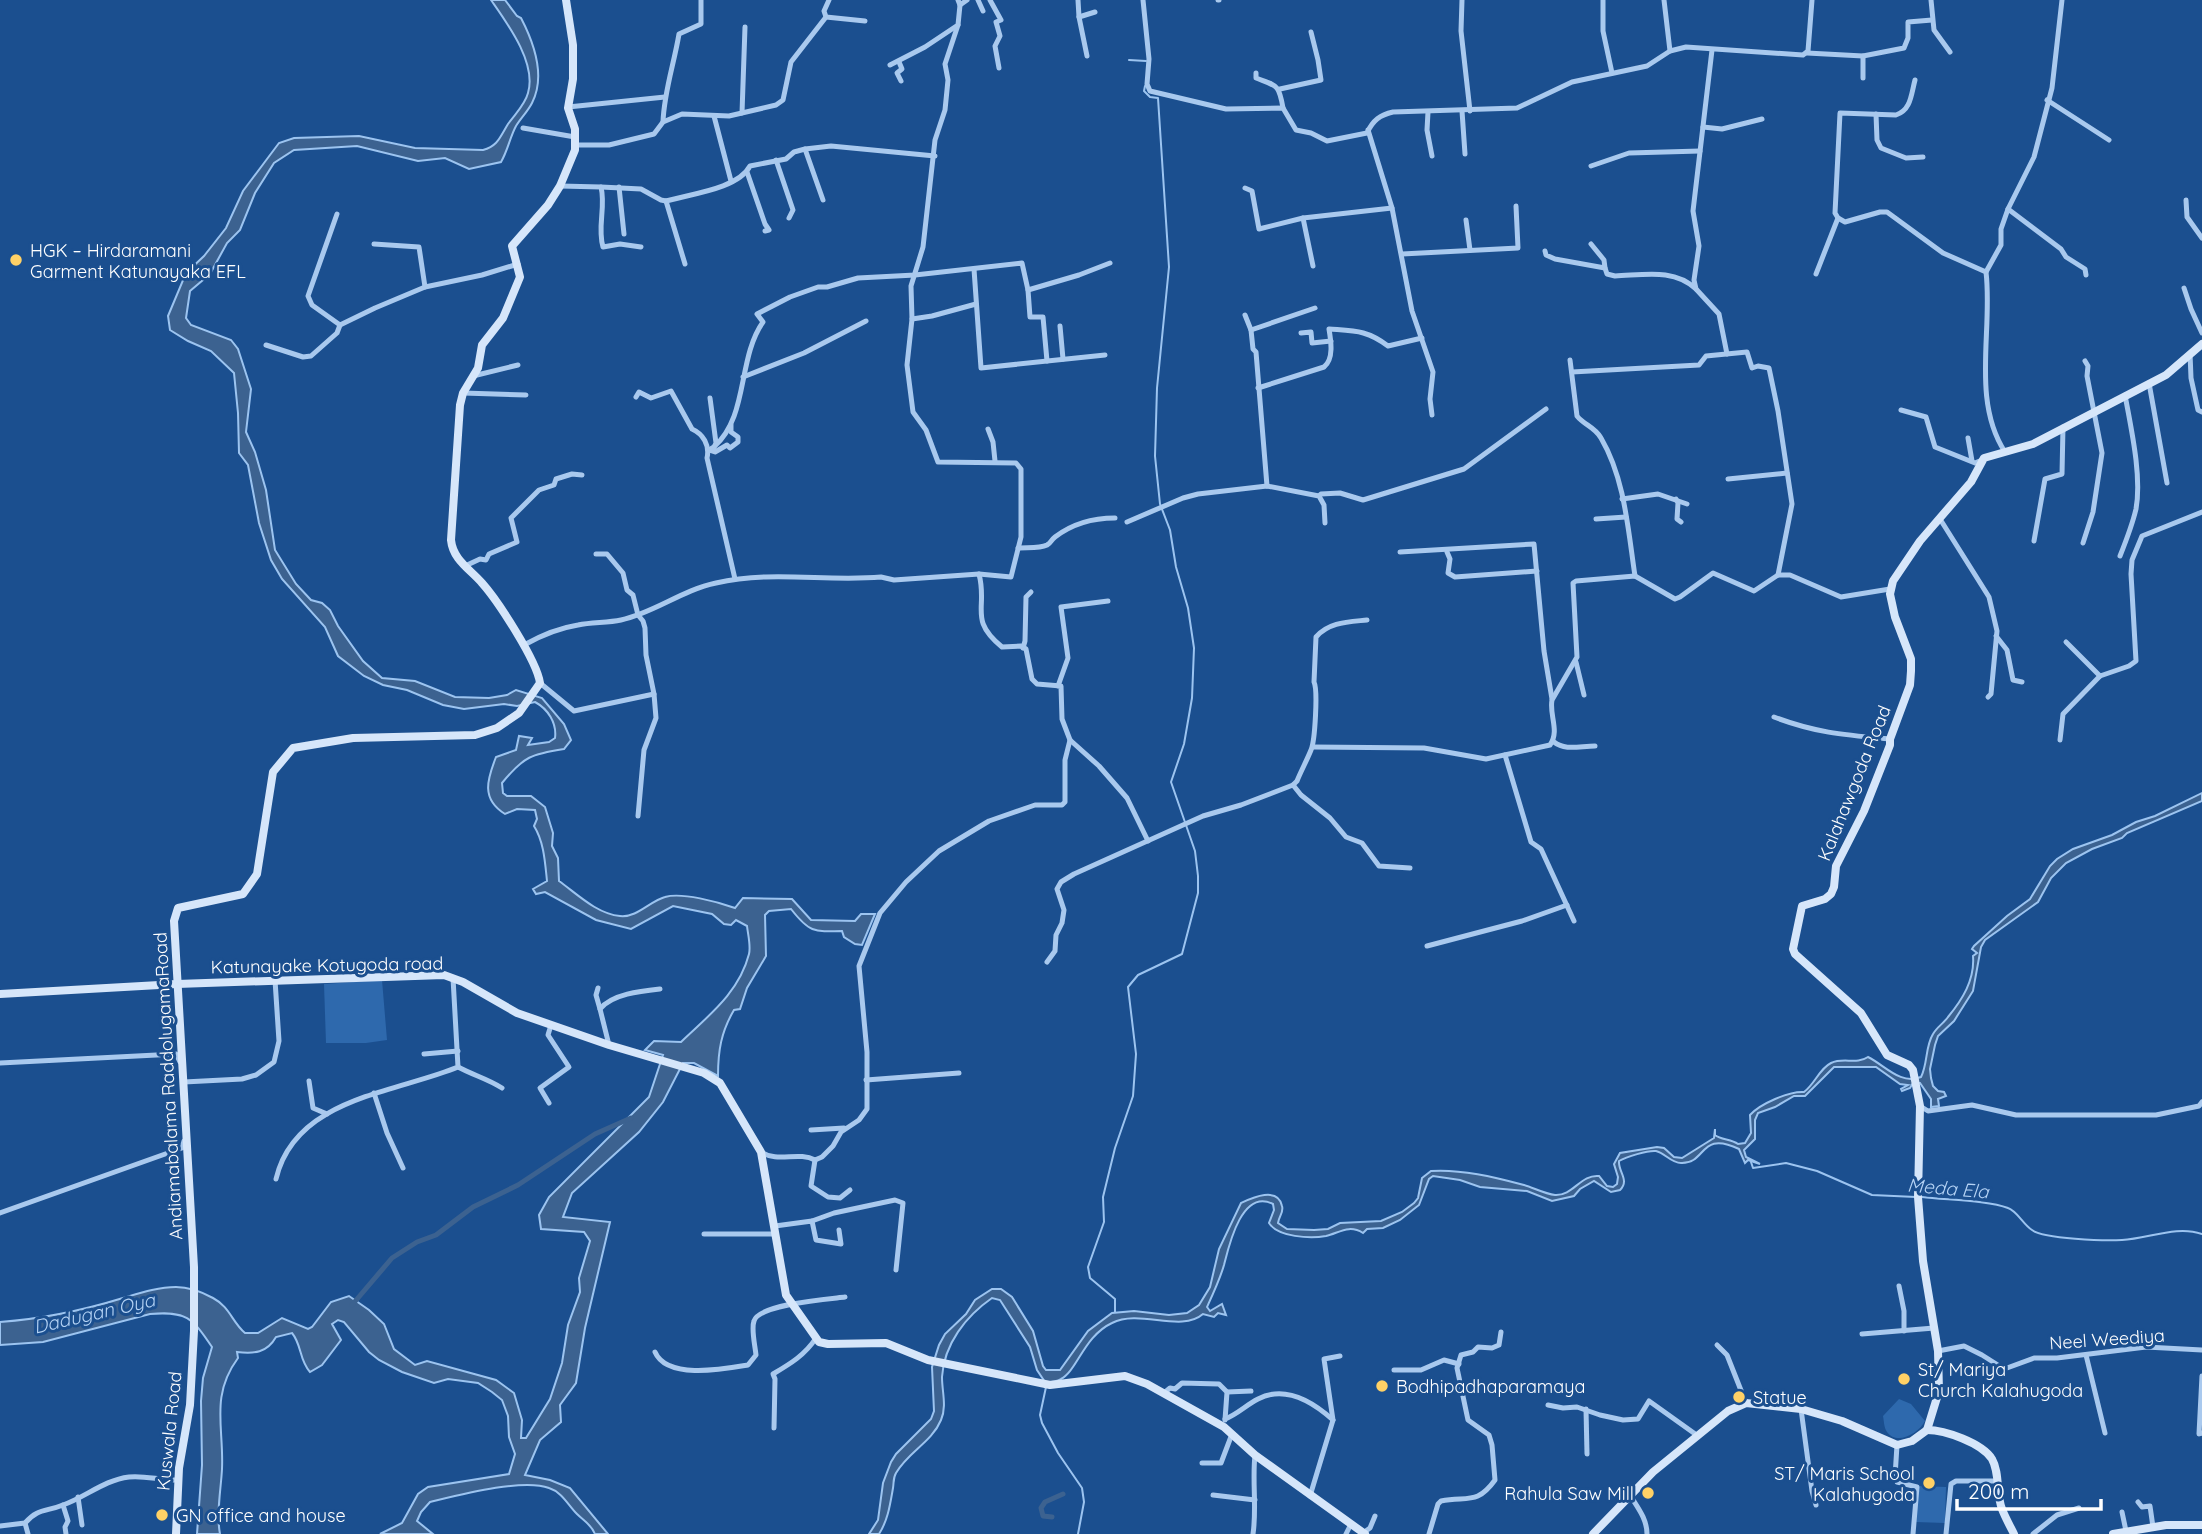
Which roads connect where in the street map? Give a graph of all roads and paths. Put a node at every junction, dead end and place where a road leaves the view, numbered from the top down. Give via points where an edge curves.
1 (566, 0) edge
2 (701, 0) edge
3 (829, 0) edge
4 (967, 0) edge
5 (978, 0) edge
6 (990, 0) edge
7 (1078, 0) edge
8 (1143, 0) edge
9 (1462, 0) edge
10 (1603, 0) edge
11 (1664, 0) edge
12 (1812, 0) edge
13 (1931, 0) edge
14 (2062, 0) edge
15 (959, 2) edge
16 (983, 11) dead end
17 (1095, 12) dead end
18 (826, 17) junction
19 (1079, 17) junction
20 (1932, 20) junction
21 (865, 21) dead end
22 (958, 25) junction
23 (745, 27) dead end
24 (1311, 32) dead end
25 (1712, 50) junction
26 (1670, 51) junction
27 (1808, 52) junction
28 (1950, 52) dead end
29 (1087, 55) dead end
30 (1863, 55) junction
31 (899, 62) junction
32 (890, 65) dead end
33 (999, 68) dead end
34 (1256, 73) dead end
35 (1612, 73) junction
36 (1863, 78) dead end
37 (1915, 80) dead end
38 (901, 81) dead end
39 (1280, 89) junction
40 (665, 97) junction
41 (2047, 100) junction
42 (568, 107) junction
43 (1283, 108) junction
44 (1294, 111) dead end
45 (1462, 111) junction
46 (1470, 111) junction
47 (1427, 112) junction
48 (742, 113) junction
49 (1876, 114) junction
50 (1288, 115) junction
51 (714, 116) junction
52 (1762, 119) dead end
53 (663, 122) junction
54 (1703, 127) junction
55 (523, 128) dead end
56 (1368, 130) junction
57 (2109, 140) dead end
58 (575, 141) junction
59 (805, 149) junction
60 (1700, 151) junction
61 (1465, 154) dead end
62 (934, 156) junction
63 (1432, 156) dead end
64 (1923, 157) dead end
65 (776, 160) junction
66 (1591, 166) dead end
67 (747, 172) junction
68 (731, 181) junction
69 (560, 186) junction
70 (601, 187) junction
71 (619, 187) junction
72 (1245, 188) dead end
73 (822, 200) dead end
74 (2186, 200) dead end
75 (666, 201) junction
76 (1516, 206) dead end
77 (1392, 208) junction
78 (2008, 209) junction
79 (337, 214) dead end
80 (789, 218) dead end
81 (1303, 218) junction
82 (1839, 218) junction
83 (1466, 220) dead end
84 (765, 231) dead end
85 (624, 234) dead end
86 (2202, 238) edge
87 (374, 244) dead end
88 (1591, 244) dead end
89 (641, 247) dead end
90 (1470, 250) junction
91 (1545, 250) dead end
92 (1402, 254) junction
93 (1110, 263) dead end
94 (518, 264) junction
95 (685, 264) dead end
96 (1313, 266) dead end
97 (1605, 268) junction
98 (974, 269) junction
99 (1986, 272) junction
100 (1816, 274) dead end
101 (915, 275) junction
102 (2086, 275) dead end
103 (425, 287) junction
104 (2184, 288) dead end
105 (1696, 289) junction
106 (1028, 290) junction
107 (976, 304) junction
108 (1315, 309) dead end
109 (1245, 315) dead end
110 (912, 319) junction
111 (866, 321) dead end
112 (340, 325) junction
113 (1059, 326) dead end
114 (1251, 330) junction
115 (1301, 333) dead end
116 (2202, 333) edge
117 (1422, 338) junction
118 (1331, 341) junction
119 (2202, 344) edge
120 (266, 345) dead end
121 (2190, 353) junction
122 (1727, 354) junction
123 (1105, 355) dead end
124 (1063, 359) junction
125 (1047, 360) junction
126 (1570, 360) dead end
127 (2085, 362) dead end
128 (518, 365) dead end
129 (1572, 372) junction
130 (473, 376) junction
131 (743, 377) junction
132 (2149, 383) junction
133 (1258, 388) junction
134 (463, 393) junction
135 (526, 395) dead end
136 (2125, 395) junction
137 (636, 397) dead end
138 (710, 398) dead end
139 (1546, 409) dead end
140 (1901, 410) dead end
141 (2094, 410) junction
142 (2202, 412) edge
143 (1432, 415) dead end
144 (732, 418) junction
145 (2063, 427) junction
146 (988, 429) dead end
147 (1968, 438) dead end
148 (711, 448) junction
149 (2005, 452) junction
150 (1982, 460) junction
151 (995, 461) junction
152 (1972, 461) junction
153 (1787, 473) junction
154 (582, 475) dead end
155 (1728, 479) dead end
156 (2167, 483) dead end
157 (1267, 486) junction
158 (1320, 496) junction
159 (1622, 499) junction
160 (1676, 499) junction
161 (1687, 504) dead end
162 (2202, 512) edge
163 (1626, 517) junction
164 (1115, 518) dead end
165 (1596, 519) dead end
166 (1940, 519) junction
167 (1127, 522) dead end
168 (1681, 522) dead end
169 (1325, 523) dead end
170 (2034, 541) dead end
171 (2083, 543) dead end
172 (1018, 548) junction
173 (1400, 552) dead end
174 (1447, 552) dead end
175 (596, 554) dead end
176 (2120, 556) dead end
177 (465, 566) junction
178 (1537, 571) junction
179 (979, 574) junction
180 (1778, 575) junction
181 (1635, 576) junction
182 (735, 579) junction
183 (1890, 589) junction
184 (1031, 592) dead end
185 (1108, 601) dead end
186 (638, 615) junction
187 (1367, 620) dead end
188 (1996, 636) junction
189 (2066, 642) dead end
190 (524, 645) junction
191 (1023, 648) junction
192 (1576, 662) junction
193 (2100, 676) junction
194 (2022, 682) dead end
195 (540, 683) junction
196 (1058, 686) junction
197 (654, 694) junction
198 (1584, 695) dead end
199 (1988, 697) dead end
200 (1552, 700) junction
201 (1774, 717) dead end
202 (1889, 739) junction
203 (1070, 740) junction
204 (2060, 740) dead end
205 (1554, 742) junction
206 (1595, 746) dead end
207 (1313, 747) junction
208 (1505, 755) junction
209 (1293, 785) junction
210 (638, 816) dead end
211 (1148, 841) junction
212 (1410, 868) dead end
213 (1567, 905) junction
214 (1574, 921) dead end
215 (1427, 946) dead end
216 (1047, 962) dead end
217 (453, 978) junction
218 (275, 980) junction
219 (177, 984) junction
220 (598, 988) dead end
221 (660, 989) dead end
222 (0, 994) edge
223 (600, 1009) junction
224 (551, 1025) junction
225 (610, 1045) junction
226 (458, 1051) junction
227 (424, 1054) dead end
228 (0, 1063) edge
229 (458, 1067) junction
230 (959, 1073) dead end
231 (866, 1080) junction
232 (309, 1081) dead end
233 (184, 1082) junction
234 (502, 1088) dead end
235 (374, 1093) junction
236 (549, 1102) dead end
237 (2202, 1102) edge
238 (1920, 1106) junction
239 (327, 1114) junction
240 (847, 1128) junction
241 (811, 1130) dead end
242 (761, 1152) junction
243 (815, 1160) junction
244 (403, 1168) dead end
245 (276, 1179) dead end
246 (850, 1190) dead end
247 (0, 1213) edge
248 (812, 1221) junction
249 (776, 1230) junction
250 (839, 1230) dead end
251 (704, 1234) dead end
252 (896, 1270) dead end
253 (1899, 1286) dead end
254 (845, 1297) dead end
255 (791, 1302) junction
256 (1934, 1328) junction
257 (194, 1331) joint
258 (1904, 1331) junction
259 (1501, 1332) dead end
260 (1862, 1334) dead end
261 (816, 1338) junction
262 (1717, 1345) dead end
263 (2202, 1350) edge
264 (1938, 1351) junction
265 (655, 1352) dead end
266 (2086, 1355) junction
267 (1340, 1356) dead end
268 (1459, 1364) junction
269 (1394, 1370) dead end
270 (2202, 1376) edge
271 (1251, 1391) dead end
272 (1227, 1392) junction
273 (1164, 1393) junction
274 (1746, 1404) junction
275 (1548, 1405) dead end
276 (1586, 1409) junction
277 (1801, 1409) junction
278 (1333, 1420) junction
279 (1224, 1423) junction
280 (774, 1428) dead end
281 (1927, 1430) junction
282 (2105, 1433) dead end
283 (2202, 1433) edge
284 (1232, 1434) junction
285 (1698, 1436) junction
286 (1897, 1444) junction
287 (1587, 1454) dead end
288 (1255, 1455) junction
289 (1202, 1463) dead end
290 (179, 1480) junction
291 (1996, 1481) junction
292 (1213, 1495) dead end
293 (1630, 1495) junction
294 (1310, 1496) junction
295 (78, 1497) junction
296 (1255, 1500) junction
297 (2138, 1502) dead end
298 (63, 1505) junction
299 (1816, 1505) dead end
300 (2079, 1508) dead end
301 (2122, 1512) dead end
302 (1375, 1516) dead end
303 (24, 1523) junction
304 (1351, 1524) junction
305 (82, 1525) dead end
306 (2202, 1525) edge
307 (0, 1526) edge
308 (2153, 1527) junction
309 (2167, 1529) edge
310 (2126, 1531) junction
311 (1364, 1533) edge
312 (28, 1534) edge
313 (66, 1534) edge
314 (176, 1534) edge
315 (1253, 1534) edge
316 (1346, 1534) edge
317 (1429, 1534) edge
318 (1593, 1534) edge
319 (1647, 1534) edge
320 (1913, 1534) edge
321 (1947, 1534) edge
322 (2014, 1534) edge
323 (2032, 1534) edge
324 (2113, 1534) edge

1 - 42 street via 573,45
2 - 40 street via 701,24 679,34
3 - 18 street
4 - 15 street
5 - 16 street
6 - 33 street via 1001,20 996,22
7 - 19 street
8 - 43 street via 1150,91 1226,109
9 - 46 street
10 - 35 street via 1603,31
11 - 26 street
12 - 27 street
13 - 20 street
14 - 41 street
15 - 22 street
17 - 19 street
18 - 21 street
18 - 48 street via 791,62 783,100
19 - 29 street
20 - 28 street
20 - 30 street via 1908,22 1904,48
22 - 31 street
22 - 62 street via 945,64 945,110
23 - 48 street
24 - 39 street via 1321,80
25 - 26 street via 1686,47
25 - 27 street
25 - 54 street
26 - 35 street via 1647,66
27 - 30 street
30 - 36 street
31 - 32 street
31 - 38 street
34 - 39 street via 1256,78
35 - 46 street via 1572,82 1517,108
37 - 49 street via 1903,113
39 - 43 street
40 - 42 street
40 - 53 street
41 - 57 street
41 - 78 street via 2034,157
42 - 58 street
43 - 50 street
44 - 50 street
45 - 46 street
45 - 47 street
45 - 61 street
47 - 56 street via 1383,114
47 - 63 street
48 - 51 street
49 - 64 street via 1881,148 1906,158
49 - 82 street via 1840,113 1835,213
50 - 56 street via 1296,130 1327,141
51 - 53 street via 682,114
51 - 68 street
52 - 54 street via 1722,129
53 - 58 street via 654,134 609,145
54 - 60 street
55 - 58 street
56 - 77 street
58 - 69 street
59 - 62 street via 831,146
59 - 65 street
59 - 73 street
60 - 66 street via 1629,153
60 - 105 street via 1693,211 1699,246
62 - 101 street
65 - 67 street via 750,166
65 - 80 street via 793,210
67 - 68 street
67 - 84 street via 769,228
68 - 75 street via 714,191
69 - 70 street
69 - 94 street via 512,246
70 - 71 street
70 - 89 street via 603,247
71 - 75 street via 641,189
71 - 85 street
72 - 81 street via 1252,191 1259,229
74 - 86 street via 2187,217
75 - 95 street
76 - 90 street via 1518,248
77 - 81 street
77 - 92 street
78 - 99 street via 2001,245
78 - 102 street via 2085,269
79 - 112 street via 308,296 312,305
81 - 96 street
82 - 99 street via 1845,222 1887,212 1943,253
82 - 100 street
83 - 90 street
87 - 103 street via 419,247
88 - 97 street
90 - 92 street
91 - 97 street via 1555,259
92 - 117 street via 1406,286
93 - 106 street
94 - 103 street
94 - 130 street via 520,277 503,318 482,345
97 - 105 street via 1615,276 1679,276
98 - 101 street
98 - 106 street via 1022,262
98 - 107 street
99 - 149 street via 1988,406 1996,439
101 - 110 street
101 - 131 street via 858,278 818,287 768,307 757,314 763,322 754,336
103 - 112 street
104 - 116 street
105 - 122 street via 1719,314
106 - 125 street via 1030,317 1043,317
107 - 110 street
107 - 125 street via 981,368
108 - 114 street
109 - 114 street
110 - 151 street via 908,386 913,412 926,430 935,457 938,462
111 - 131 street
112 - 120 street via 312,356
113 - 124 street
114 - 133 street
115 - 118 street via 1311,332 1312,343
117 - 118 street via 1388,346 1361,331 1329,329
117 - 143 street via 1433,372
118 - 133 street via 1329,364
119 - 121 street
121 - 132 street via 2166,375
121 - 142 street via 2191,378
122 - 129 street via 1706,356 1699,365
122 - 153 street via 1746,352 1752,368 1769,368
123 - 124 street
124 - 125 street
126 - 129 street
127 - 141 street
128 - 130 street
129 - 159 street via 1577,416 1602,439
130 - 134 street
131 - 144 street
132 - 136 street
132 - 156 street
133 - 157 street
134 - 135 street
134 - 177 street via 451,540
136 - 141 street
136 - 176 street via 2137,497
137 - 148 street via 639,392 651,398 671,391 692,429
138 - 148 street via 715,434
139 - 158 street via 1464,469 1363,500 1340,493
140 - 152 street via 1926,417 1935,447
141 - 145 street
141 - 171 street via 2102,453
144 - 148 street via 725,437
144 - 148 street via 730,430 738,442 715,452
145 - 149 street via 2033,444
145 - 170 street via 2062,474 2045,479
146 - 151 street
147 - 152 street
148 - 182 street via 707,458
149 - 150 street
150 - 152 street
150 - 166 street via 1971,482
151 - 172 street via 1016,463 1021,469
153 - 155 street
153 - 180 street via 1792,504
154 - 177 street via 556,479 554,485 539,490 511,517 517,542
157 - 158 street
157 - 167 street via 1198,494
158 - 169 street
159 - 160 street via 1658,494
159 - 163 street
160 - 161 street
160 - 168 street
162 - 193 street via 2142,536 2131,574 2136,661
163 - 165 street
163 - 181 street
164 - 172 street via 1097,518 1043,546
166 - 183 street
166 - 188 street via 1989,597
172 - 179 street via 1011,577
173 - 178 street via 1534,544
174 - 178 street via 1448,573 1455,577
175 - 186 street via 607,554 623,573
177 - 190 street via 483,583
178 - 200 street
179 - 182 street via 894,580 755,575
179 - 191 street via 985,631 1002,647
180 - 181 street via 1754,591 1713,573 1675,598
180 - 183 street via 1790,575 1841,597
181 - 192 street via 1573,583
182 - 186 street via 677,596
183 - 202 street, Kalahawgoda Road via 1912,671
184 - 191 street via 1026,597
185 - 196 street via 1061,607 1068,658
186 - 190 street via 576,625
186 - 197 street via 645,628
187 - 207 street via 1333,624 1315,637
188 - 194 street via 2007,650 2013,680
188 - 199 street via 1992,694
189 - 193 street
190 - 195 street
191 - 196 street via 1032,679 1037,684
192 - 198 street
192 - 200 street
193 - 204 street via 2063,715
195 - 197 street via 574,711
195 - 219 street, Andiamabalama RaddolugamaRoad via 519,713 475,735 353,738 293,748 273,772 257,874 243,894 178,908 174,921
196 - 203 street via 1062,686 1062,719
197 - 210 street via 656,718 644,750
200 - 205 street
201 - 202 street via 1819,732
202 - 238 street, Kalahawgoda Road via 1864,811 1836,866 1832,894 1802,906 1793,949 1811,971 1861,1013 1888,1055 1909,1065
203 - 211 street via 1127,798
203 - 231 street via 1065,802 1035,805 989,821 939,851 880,913 859,966
205 - 206 street via 1568,748
205 - 208 street
207 - 208 street via 1424,748 1478,759
207 - 209 street
208 - 213 street via 1531,842 1541,849
209 - 211 street via 1203,816
209 - 212 street via 1346,837 1363,843 1379,866
211 - 216 street via 1061,882 1057,889 1064,911 1062,923 1055,951
213 - 214 street
213 - 215 street
217 - 218 street, Katunayake Kotugoda road
217 - 224 street, Katunayake Kotugoda road via 517,1013
217 - 226 street
218 - 219 street, Katunayake Kotugoda road
218 - 233 street via 279,1041 274,1062 242,1079
219 - 222 street, Katunayake Kotugoda road
219 - 233 street, Andiamabalama RaddolugamaRoad
220 - 223 street
221 - 223 street via 619,997
223 - 225 street
224 - 225 street, Katunayake Kotugoda road
224 - 236 street via 548,1035 569,1067 540,1088
225 - 242 street, Katunayake Kotugoda road via 704,1073 720,1083
226 - 227 street
226 - 229 street
228 - 247 street via 176,1054 184,1145
229 - 234 street
229 - 235 street
230 - 231 street
231 - 240 street via 867,1109
232 - 239 street via 313,1108
233 - 257 street, Andiamabalama RaddolugamaRoad
235 - 239 street
235 - 244 street
237 - 238 street via 2156,1115 2016,1115 1972,1105 1940,1111
238 - 256 street, Kalahawgoda Road via 1918,1197
239 - 245 street via 296,1139
240 - 241 street
240 - 243 street
242 - 243 street via 768,1157 807,1155
242 - 249 street, Katunayake Kotugoda road
243 - 246 street via 811,1186 828,1197 840,1198
248 - 249 street
248 - 250 street via 816,1240 841,1244
248 - 252 street via 895,1200 903,1203
249 - 251 street
249 - 255 street, Katunayake Kotugoda road
253 - 258 street
254 - 255 street
255 - 261 street, Katunayake Kotugoda road
255 - 265 street via 754,1319 756,1355 748,1366 684,1369 668,1366
256 - 258 street
256 - 264 street, Kalahawgoda Road
257 - 290 street, Kuswala Road
258 - 260 street
259 - 268 street via 1499,1345 1478,1347 1461,1356
261 - 273 street via 828,1344 886,1343 928,1360 1050,1385 1125,1376
261 - 280 street via 797,1359 773,1374
262 - 274 street via 1727,1354
263 - 266 street, Neel Weediya via 2146,1347
264 - 266 street, Neel Weediya via 1964,1346 2007,1368 2034,1358
264 - 281 street, Kalahawgoda Road via 1939,1391
266 - 282 street
267 - 278 street via 1324,1359
268 - 269 street via 1444,1360 1421,1370
268 - 317 street via 1468,1420 1489,1435 1495,1479 1477,1498 1438,1504
270 - 283 street
271 - 272 street
272 - 273 street via 1219,1384 1182,1383
272 - 279 street
273 - 279 street
274 - 277 street
274 - 285 street via 1728,1411
275 - 276 street
276 - 285 street via 1623,1420 1638,1419 1649,1401
276 - 287 street
277 - 286 street
277 - 299 street
278 - 279 street via 1318,1406 1281,1393 1261,1397
278 - 294 street
279 - 284 street
281 - 286 street via 1912,1441
281 - 291 street via 1978,1447 1992,1460
284 - 288 street
284 - 289 street via 1221,1463
285 - 293 street
286 - 320 street via 1897,1482 1917,1487
288 - 294 street
288 - 296 street
290 - 295 street via 129,1477
290 - 314 street, Kuswala Road
291 - 321 street via 1951,1484
291 - 322 street via 2001,1508
292 - 296 street
293 - 318 street
293 - 319 street via 1642,1513
294 - 304 street
295 - 298 street
295 - 305 street
296 - 315 street
297 - 308 street via 2150,1506
298 - 303 street via 38,1511
298 - 313 street
300 - 323 street via 2057,1515
301 - 310 street
302 - 311 street
303 - 307 street
303 - 312 street
304 - 311 street
304 - 316 street
306 - 309 street
308 - 309 street
308 - 310 street
310 - 324 street

